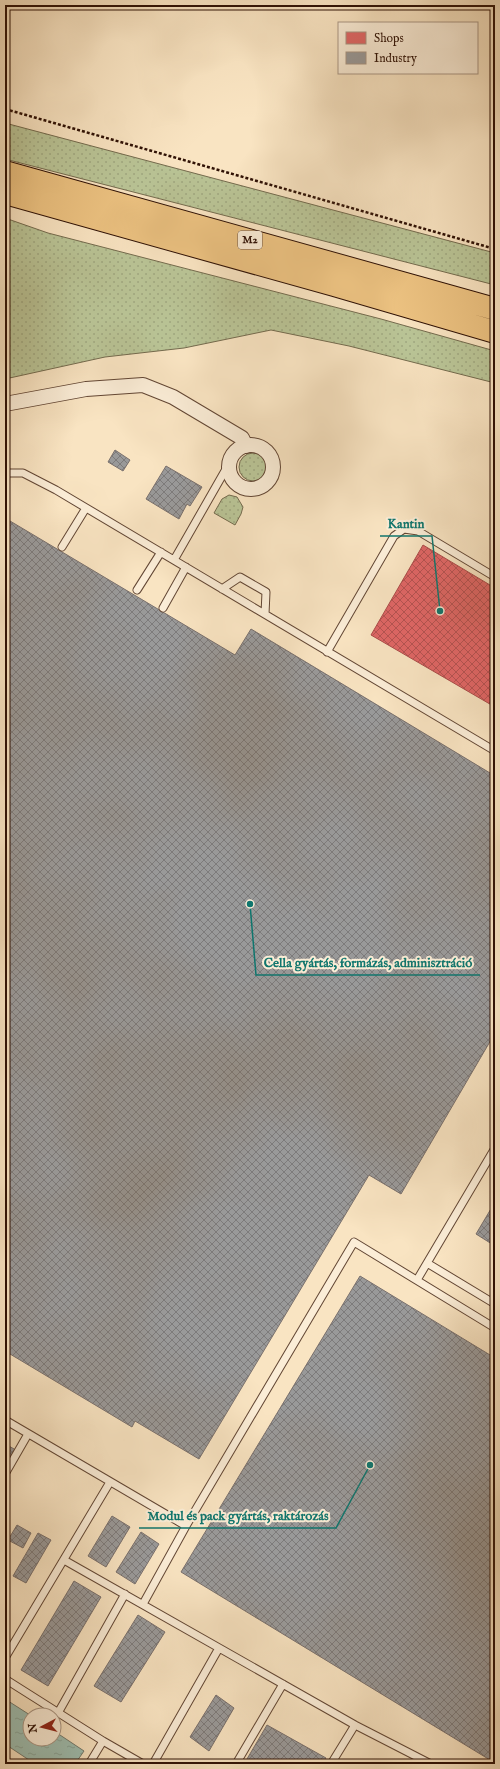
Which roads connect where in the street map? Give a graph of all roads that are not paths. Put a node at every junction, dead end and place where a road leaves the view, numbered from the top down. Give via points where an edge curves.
1 (5, 172) edge
2 (5, 193) edge
3 (495, 309) edge
4 (495, 332) edge
5 (5, 404) edge
6 (246, 446) junction
7 (230, 462) junction
8 (5, 474) edge
9 (86, 508) junction
10 (62, 547) dead end
11 (161, 552) junction
12 (174, 560) junction
13 (186, 568) junction
14 (495, 577) edge
15 (222, 589) junction
16 (137, 590) dead end
17 (163, 608) dead end
18 (265, 614) junction
19 (327, 652) junction
20 (495, 751) edge
21 (495, 1148) edge
22 (427, 1263) junction
23 (417, 1280) junction
24 (495, 1294) edge
25 (493, 1303) edge
26 (495, 1328) edge
27 (5, 1420) edge
28 (28, 1434) junction
29 (5, 1474) edge
30 (110, 1482) junction
31 (186, 1526) junction
32 (64, 1560) junction
33 (125, 1594) junction
34 (143, 1604) junction
35 (219, 1648) junction
36 (5, 1658) edge
37 (5, 1679) edge
38 (283, 1684) junction
39 (49, 1707) edge
40 (61, 1707) edge
41 (62, 1716) edge
42 (355, 1725) junction
43 (103, 1742) junction
44 (89, 1764) edge
45 (143, 1764) edge
46 (153, 1764) edge
47 (236, 1764) edge
48 (331, 1764) edge
49 (431, 1764) edge

1 - 3 highway, M2
2 - 4 highway, M2 via 334,284
5 - 6 street via 86,389 143,385 180,401 242,438
6 - 7 street via 236,452
6 - 7 street via 259,446 269,455 273,468 268,482 255,489 241,487 231,477
7 - 12 lane
8 - 9 lane via 23,473
9 - 10 lane
9 - 11 lane
11 - 12 lane
11 - 16 lane
12 - 13 lane
13 - 15 lane
13 - 17 lane
14 - 19 lane via 418,531 404,529 394,536
15 - 18 lane
15 - 18 lane via 240,576 266,592
18 - 19 lane
19 - 20 lane
21 - 22 lane
22 - 23 lane
22 - 25 lane
23 - 26 lane
23 - 31 lane via 354,1242
24 - 25 lane
27 - 28 lane
28 - 29 lane
28 - 30 lane
30 - 31 lane
30 - 32 lane
31 - 34 lane
32 - 33 lane
32 - 36 lane
33 - 34 lane
33 - 40 lane
34 - 35 lane
35 - 38 lane
35 - 46 lane
37 - 39 lane
38 - 42 lane
38 - 47 lane
41 - 43 lane
42 - 48 lane
42 - 49 lane
43 - 44 lane
43 - 45 lane

